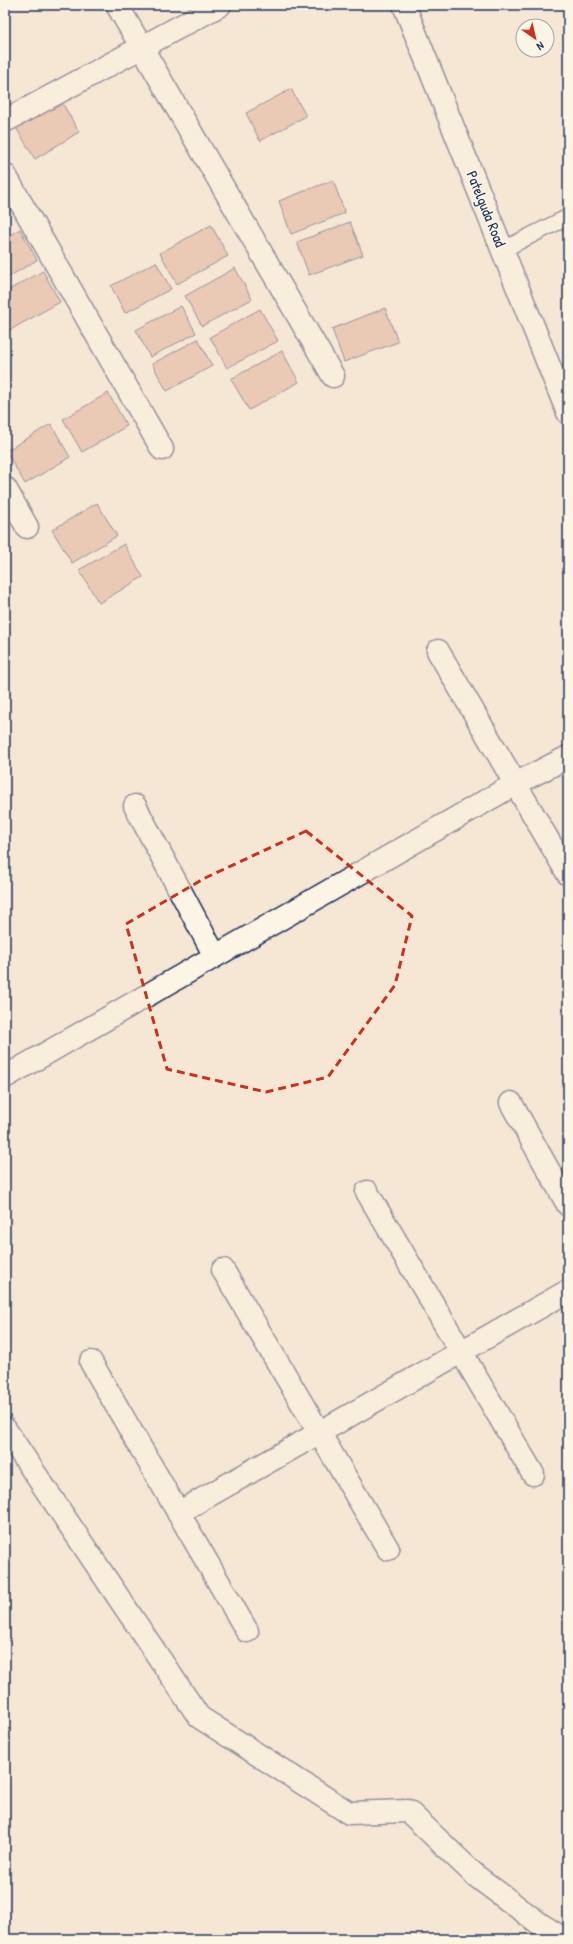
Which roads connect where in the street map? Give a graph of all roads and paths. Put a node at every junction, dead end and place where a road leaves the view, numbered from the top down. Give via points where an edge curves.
1 (117, 5) edge
2 (220, 5) edge
3 (404, 5) edge
4 (142, 48) junction
5 (5, 121) edge
6 (5, 175) edge
7 (568, 217) edge
8 (502, 250) junction
9 (333, 376) dead end
10 (568, 413) edge
11 (162, 449) dead end
12 (5, 488) edge
13 (27, 527) dead end
14 (438, 651) dead end
15 (568, 757) edge
16 (515, 784) junction
17 (136, 806) dead end
18 (568, 874) edge
19 (215, 956) junction
20 (5, 1076) edge
21 (510, 1103) dead end
22 (367, 1192) dead end
23 (568, 1206) edge
24 (223, 1270) dead end
25 (568, 1291) edge
26 (462, 1352) junction
27 (91, 1362) dead end
28 (5, 1429) edge
29 (320, 1433) junction
30 (533, 1474) dead end
31 (178, 1513) junction
32 (388, 1549) dead end
33 (247, 1631) dead end
34 (564, 1939) edge

1 - 4 street
2 - 4 street
3 - 8 street, Patelguda Road
4 - 5 street
4 - 9 street
6 - 11 street
7 - 8 lane
8 - 10 street, Patelguda Road
12 - 13 street
14 - 16 street
15 - 16 street
16 - 18 street
16 - 19 street
17 - 19 street
19 - 20 street
21 - 23 street
22 - 26 street
24 - 29 street
25 - 26 street
26 - 29 street
26 - 30 street
27 - 31 street
28 - 34 street via 199,1717 349,1813 408,1811 476,1876
29 - 31 street
29 - 32 street
31 - 33 street

